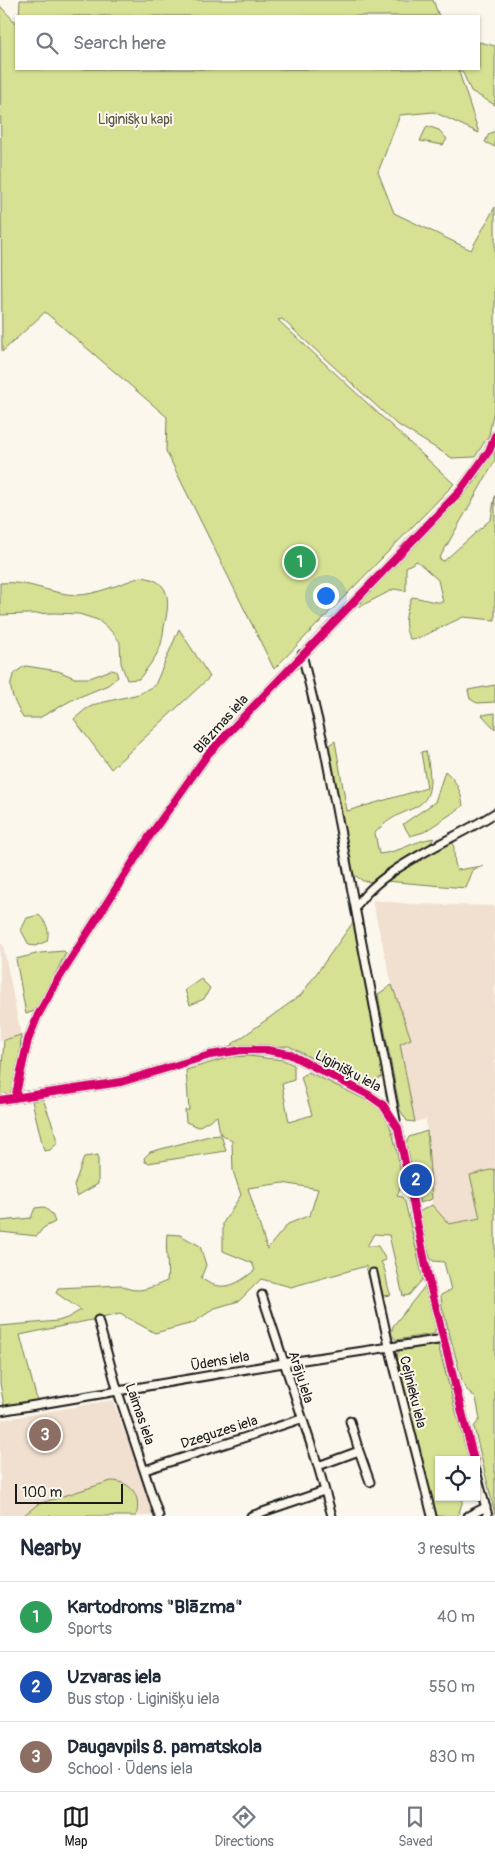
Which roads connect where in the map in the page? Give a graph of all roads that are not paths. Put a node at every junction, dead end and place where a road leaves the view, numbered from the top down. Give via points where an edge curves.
1 (495, 436) edge
2 (302, 654) junction
3 (495, 813) edge
4 (356, 907) junction
5 (15, 1098) junction
6 (0, 1100) edge
7 (398, 1128) junction
8 (373, 1273) dead end
9 (262, 1295) dead end
10 (98, 1320) dead end
11 (444, 1339) junction
12 (389, 1346) junction
13 (283, 1363) junction
14 (118, 1392) junction
15 (0, 1411) edge
16 (301, 1419) junction
17 (350, 1421) dead end
18 (359, 1451) junction
19 (473, 1456) edge
20 (318, 1466) junction
21 (145, 1470) junction
22 (370, 1482) dead end
23 (480, 1485) edge
24 (324, 1491) junction
25 (486, 1507) junction
26 (159, 1516) edge
27 (251, 1516) edge
28 (332, 1516) edge
29 (432, 1516) edge
30 (468, 1516) edge
31 (488, 1516) edge

1 - 2 street, Blāzmas iela via 489,451 460,491
2 - 4 street
2 - 5 street, Blāzmas iela via 208,754 149,837 38,1015 28,1040
3 - 4 street via 420,855 365,892
4 - 7 street
5 - 6 street, Liginišķu iela
5 - 7 street, Liginišķu iela via 121,1082 210,1054 267,1050 289,1054 369,1095 384,1105
7 - 11 street, Liginišķu iela via 426,1269
8 - 12 street, Ceļinieku iela
9 - 13 street, Arāju iela
10 - 14 street, Laimas iela
11 - 12 street, Ūdens iela
11 - 19 street, Liginišķu iela
12 - 13 street, Ūdens iela
12 - 29 street, Ceļinieku iela
13 - 14 street, Ūdens iela
13 - 16 street, Arāju iela
14 - 15 street, Ūdens iela
14 - 21 street, Laimas iela
16 - 20 street, Arāju iela
16 - 21 street, Dzeguzes iela
17 - 18 street
18 - 20 street
18 - 22 street
20 - 24 street, Arāju iela
21 - 26 street, Laimas iela
23 - 25 street
24 - 27 street
24 - 28 street, Arāju iela
25 - 30 street
25 - 31 street

